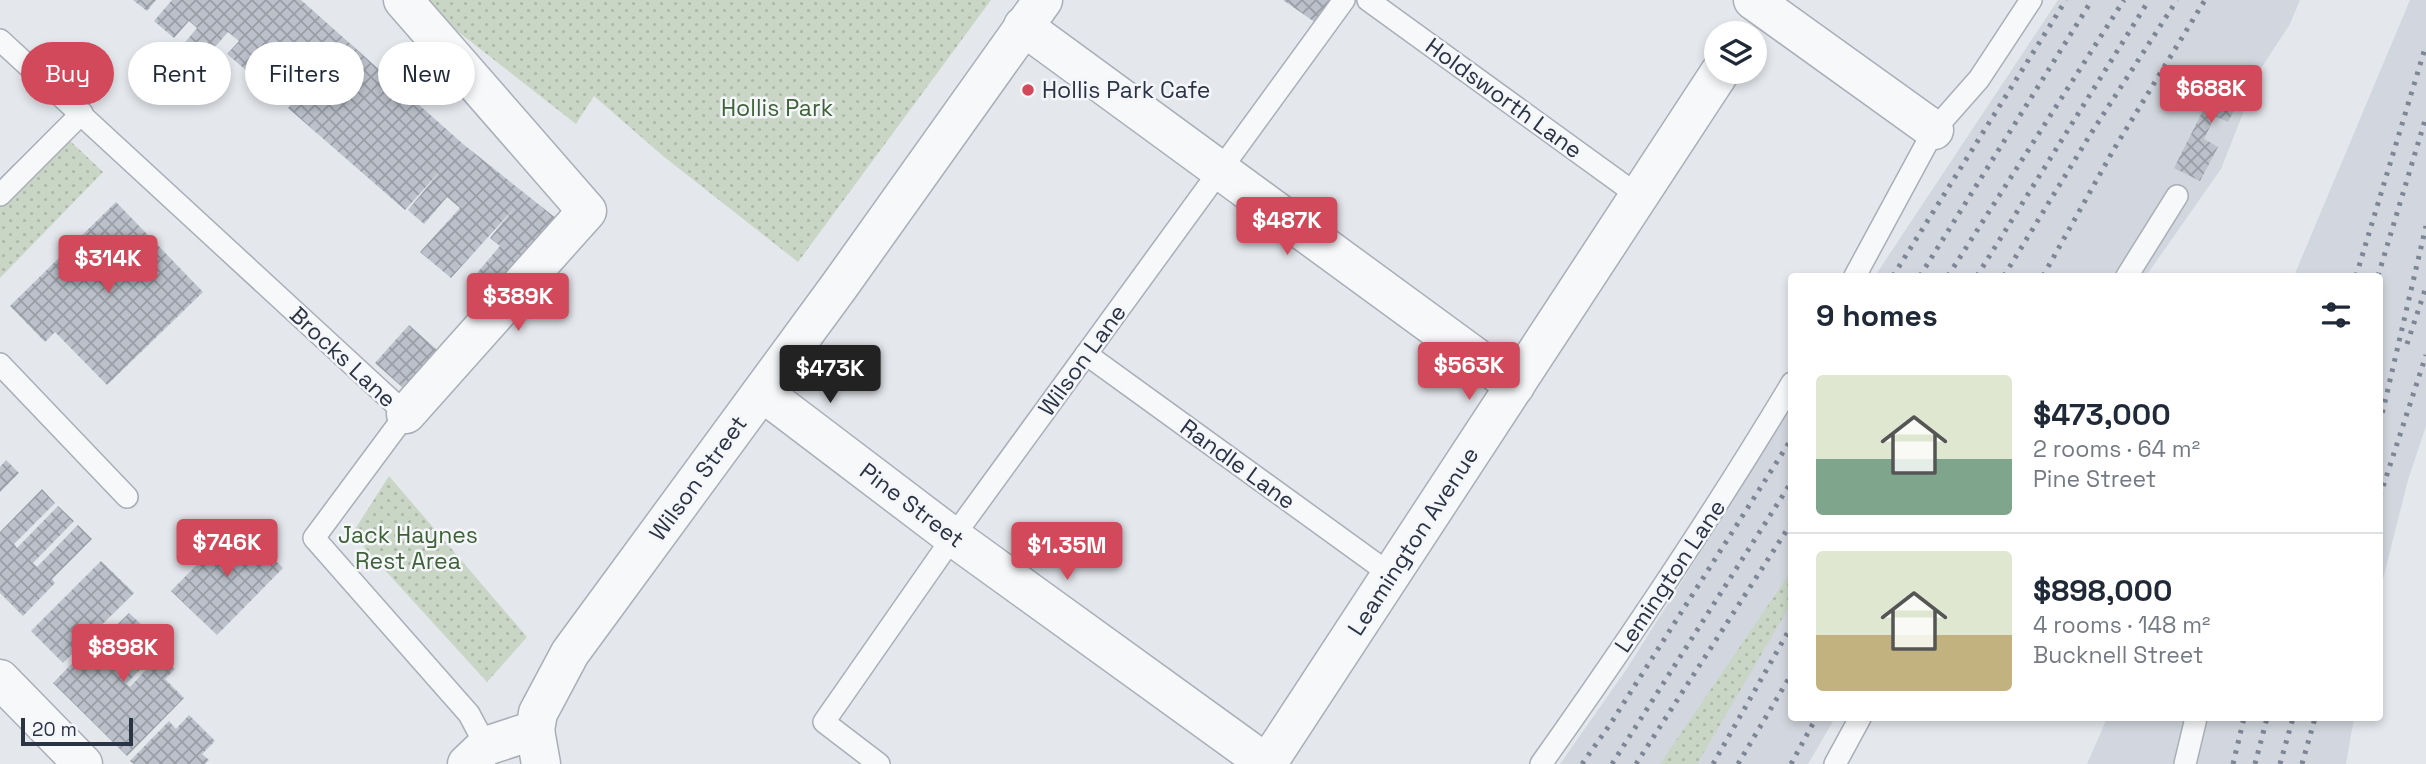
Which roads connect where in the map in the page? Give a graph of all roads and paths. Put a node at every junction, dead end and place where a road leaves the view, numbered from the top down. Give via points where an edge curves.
1 (403, 0) edge
2 (1343, 0) edge
3 (1368, 0) edge
4 (2031, 0) edge
5 (1033, 13) edge
6 (1753, 13) edge
7 (0, 40) edge
8 (1712, 84) edge
9 (82, 114) junction
10 (1934, 130) junction
11 (1220, 172) junction
12 (0, 195) edge
13 (1640, 197) junction
14 (2177, 197) dead end
15 (1857, 273) edge
16 (2129, 273) edge
17 (1086, 354) junction
18 (0, 364) edge
19 (1515, 386) junction
20 (1788, 390) edge
21 (762, 392) junction
22 (405, 414) junction
23 (127, 497) dead end
24 (953, 537) junction
25 (1390, 574) junction
26 (0, 679) edge
27 (1858, 721) edge
28 (2195, 721) edge
29 (538, 747) edge
30 (477, 755) edge
31 (83, 764) edge
32 (879, 764) edge
33 (1267, 764) edge
34 (1541, 764) edge
35 (1835, 764) edge
36 (2185, 764) edge

1 - 22 street via 587,211
2 - 11 lane, Wilson Lane
3 - 13 lane, Holdsworth Lane
4 - 10 lane via 1979,79
5 - 11 street
5 - 21 street, Wilson Street
6 - 10 street
7 - 9 lane, Brocks Lane
8 - 13 street, Leamington Avenue
9 - 12 lane
9 - 22 lane, Brocks Lane
10 - 15 lane
11 - 17 lane, Wilson Lane
11 - 19 street
13 - 19 street, Leamington Avenue
14 - 16 lane
17 - 24 lane, Wilson Lane
17 - 25 lane, Randle Lane
18 - 23 lane
19 - 25 street, Leamington Avenue
20 - 34 lane, Lemington Lane via 1736,477
21 - 24 street, Pine Street
21 - 29 street, Wilson Street via 562,664 538,713
22 - 30 lane, Brocks Lane via 314,538 469,714
24 - 32 lane, Wilson Lane via 824,722
24 - 33 street, Pine Street
25 - 33 street, Leamington Avenue
26 - 31 street
27 - 35 lane
28 - 36 lane
29 - 30 street, Wilson Street

